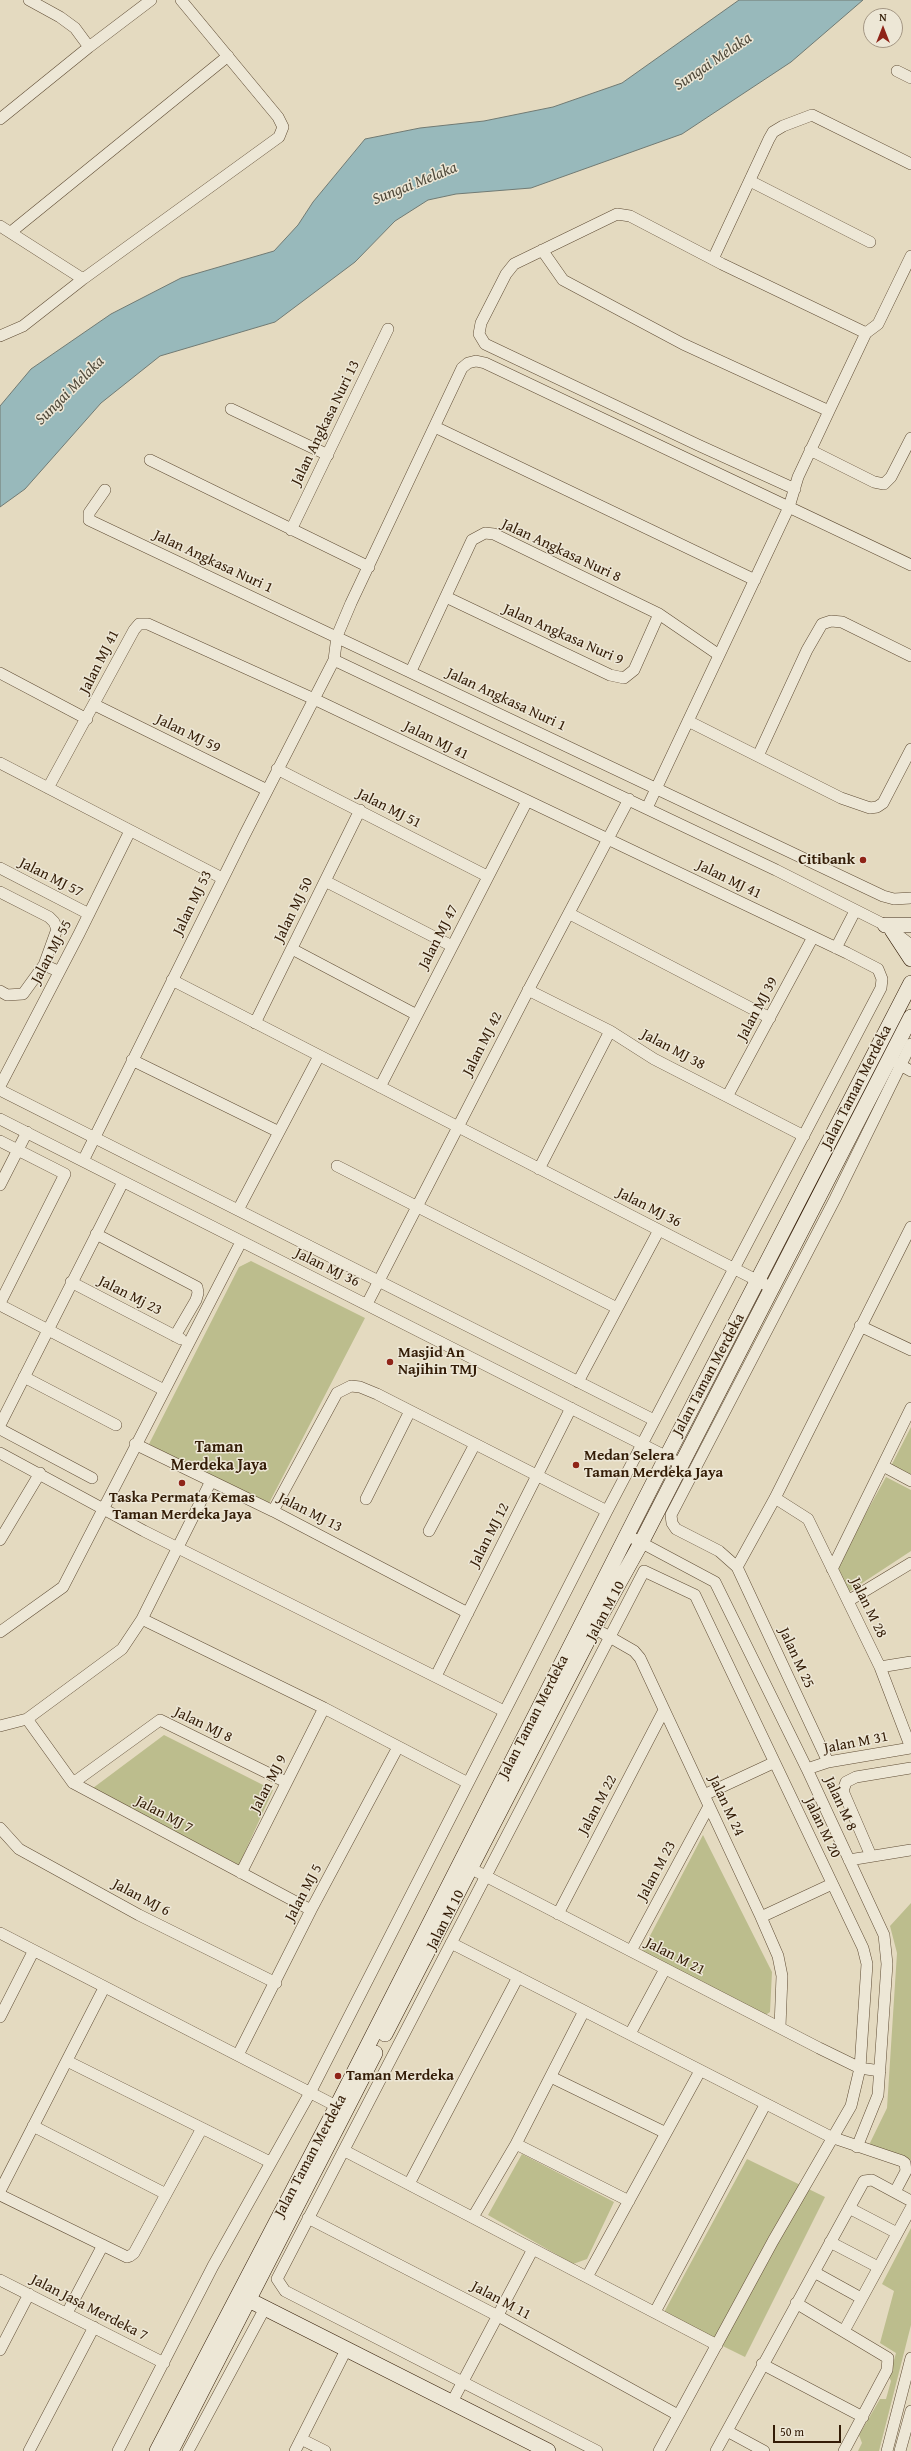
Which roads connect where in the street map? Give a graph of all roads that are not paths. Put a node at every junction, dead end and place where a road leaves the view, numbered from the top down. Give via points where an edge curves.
1 (29, 0) edge
2 (151, 0) edge
3 (181, 0) edge
4 (89, 47) junction
5 (228, 56) junction
6 (897, 71) dead end
7 (911, 78) edge
8 (0, 119) edge
9 (911, 164) edge
10 (750, 181) junction
11 (0, 226) edge
12 (11, 232) junction
13 (870, 242) dead end
14 (542, 250) junction
15 (911, 256) edge
16 (713, 260) junction
17 (83, 279) junction
18 (388, 329) dead end
19 (866, 333) junction
20 (0, 336) edge
21 (231, 409) dead end
22 (829, 411) junction
23 (434, 428) junction
24 (911, 438) edge
25 (810, 450) junction
26 (328, 455) junction
27 (150, 460) dead end
28 (795, 489) junction
29 (106, 490) dead end
30 (789, 507) junction
31 (291, 530) junction
32 (911, 565) edge
33 (369, 567) junction
34 (755, 580) junction
35 (446, 598) junction
36 (660, 614) junction
37 (337, 636) junction
38 (720, 655) junction
39 (911, 656) edge
40 (334, 660) junction
41 (411, 671) junction
42 (0, 672) edge
43 (314, 699) junction
44 (95, 705) junction
45 (87, 719) junction
46 (688, 721) junction
47 (911, 749) edge
48 (758, 756) junction
49 (0, 763) edge
50 (277, 769) junction
51 (48, 788) junction
52 (656, 788) junction
53 (267, 790) junction
54 (629, 799) junction
55 (526, 801) junction
56 (647, 808) junction
57 (360, 810) junction
58 (130, 831) junction
59 (609, 839) junction
60 (0, 868) edge
61 (487, 876) junction
62 (222, 878) junction
63 (325, 882) junction
64 (0, 892) edge
65 (911, 898) edge
66 (855, 911) junction
67 (89, 914) junction
68 (570, 914) junction
69 (911, 924) edge
70 (888, 928) junction
71 (814, 937) junction
72 (911, 945) edge
73 (452, 946) junction
74 (836, 948) junction
75 (292, 949) junction
76 (911, 959) edge
77 (44, 965) junction
78 (58, 971) junction
79 (172, 980) junction
80 (910, 983) edge
81 (528, 990) junction
82 (0, 992) edge
83 (416, 1015) junction
84 (911, 1017) edge
85 (770, 1018) junction
86 (255, 1023) junction
87 (610, 1031) junction
88 (911, 1044) edge
89 (319, 1056) junction
90 (132, 1060) junction
91 (895, 1062) junction
92 (911, 1071) edge
93 (0, 1086) edge
94 (380, 1087) junction
95 (0, 1090) edge
96 (728, 1095) junction
97 (0, 1119) edge
98 (458, 1127) junction
99 (27, 1132) junction
100 (279, 1132) junction
101 (804, 1136) junction
102 (94, 1138) junction
103 (0, 1141) edge
104 (17, 1150) junction
105 (83, 1161) junction
106 (337, 1166) dead end
107 (539, 1169) junction
108 (123, 1182) junction
109 (0, 1185) edge
110 (417, 1206) junction
111 (238, 1210) junction
112 (911, 1227) edge
113 (659, 1230) junction
114 (96, 1234) junction
115 (241, 1242) junction
116 (733, 1268) junction
117 (379, 1281) junction
118 (71, 1282) junction
119 (764, 1284) junction
120 (0, 1304) edge
121 (367, 1304) junction
122 (617, 1308) junction
123 (860, 1326) junction
124 (47, 1330) junction
125 (175, 1336) junction
126 (188, 1342) junction
127 (911, 1350) edge
128 (24, 1377) junction
129 (578, 1382) junction
130 (164, 1390) junction
131 (571, 1408) junction
132 (911, 1408) edge
133 (410, 1411) junction
134 (654, 1420) junction
135 (0, 1424) edge
136 (116, 1425) dead end
137 (0, 1430) edge
138 (135, 1444) junction
139 (475, 1444) junction
140 (642, 1444) junction
141 (0, 1453) edge
142 (667, 1456) junction
143 (681, 1464) junction
144 (883, 1466) junction
145 (40, 1474) junction
146 (538, 1474) junction
147 (92, 1478) dead end
148 (210, 1481) junction
149 (911, 1481) edge
150 (775, 1498) junction
151 (366, 1499) dead end
152 (102, 1509) junction
153 (273, 1511) junction
154 (607, 1511) junction
155 (429, 1531) dead end
156 (627, 1535) junction
157 (0, 1540) edge
158 (641, 1543) junction
159 (176, 1548) junction
160 (911, 1563) edge
161 (737, 1567) junction
162 (832, 1569) junction
163 (644, 1570) joint
164 (848, 1601) junction
165 (468, 1613) junction
166 (142, 1619) junction
167 (594, 1628) junction
168 (0, 1632) edge
169 (609, 1635) junction
170 (911, 1662) edge
171 (880, 1667) junction
172 (436, 1676) junction
173 (324, 1708) junction
174 (664, 1710) junction
175 (504, 1711) junction
176 (27, 1719) junction
177 (0, 1726) edge
178 (398, 1747) junction
179 (911, 1748) edge
180 (828, 1762) junction
181 (773, 1763) junction
182 (911, 1768) edge
183 (807, 1769) junction
184 (286, 1782) junction
185 (73, 1783) junction
186 (468, 1783) junction
187 (704, 1795) junction
188 (709, 1806) junction
189 (0, 1828) edge
190 (911, 1850) edge
191 (871, 1856) junction
192 (849, 1860) junction
193 (465, 1866) junction
194 (241, 1873) junction
195 (486, 1876) junction
196 (832, 1884) junction
197 (311, 1910) junction
198 (558, 1914) junction
199 (761, 1917) junction
200 (0, 1933) edge
201 (451, 1942) junction
202 (631, 1951) junction
203 (33, 1952) junction
204 (665, 1969) junction
205 (518, 1977) junction
206 (276, 1983) junction
207 (104, 1988) junction
208 (584, 2011) junction
209 (0, 2017) edge
210 (780, 2027) junction
211 (630, 2034) junction
212 (238, 2055) junction
213 (67, 2061) junction
214 (860, 2068) junction
215 (700, 2071) junction
216 (880, 2071) junction
217 (551, 2077) junction
218 (311, 2091) junction
219 (765, 2105) junction
220 (341, 2109) junction
221 (33, 2126) junction
222 (201, 2130) junction
223 (666, 2133) junction
224 (831, 2137) junction
225 (516, 2144) junction
226 (857, 2147) junction
227 (345, 2151) junction
228 (270, 2162) junction
229 (409, 2184) junction
230 (0, 2191) edge
231 (895, 2192) junction
232 (166, 2194) junction
233 (0, 2195) edge
234 (629, 2201) junction
235 (911, 2201) edge
236 (849, 2208) junction
237 (911, 2208) edge
238 (473, 2217) junction
239 (308, 2218) junction
240 (896, 2233) junction
241 (830, 2242) junction
242 (103, 2245) junction
243 (533, 2249) junction
244 (878, 2267) junction
245 (814, 2272) junction
246 (587, 2277) junction
247 (0, 2280) edge
248 (29, 2294) junction
249 (861, 2298) junction
250 (250, 2300) junction
251 (796, 2303) junction
252 (265, 2308) junction
253 (655, 2312) junction
254 (67, 2314) junction
255 (498, 2316) junction
256 (94, 2327) junction
257 (844, 2331) junction
258 (717, 2345) junction
259 (347, 2348) junction
260 (0, 2350) edge
261 (911, 2358) edge
262 (164, 2363) junction
263 (762, 2364) junction
264 (462, 2382) junction
265 (452, 2402) junction
266 (911, 2411) edge
267 (678, 2416) junction
268 (863, 2417) junction
269 (727, 2430) junction
270 (301, 2438) junction
271 (544, 2450) edge
272 (30, 2451) edge
273 (118, 2451) edge
274 (157, 2451) edge
275 (171, 2451) edge
276 (188, 2451) edge
277 (295, 2451) edge
278 (325, 2451) edge
279 (597, 2451) edge
280 (660, 2451) edge
281 (716, 2451) edge
282 (764, 2451) edge
283 (844, 2451) edge
284 (887, 2451) edge
285 (900, 2451) edge

1 - 4 street via 75,28
2 - 4 street
3 - 5 street
4 - 8 street
5 - 12 street
5 - 17 street via 278,117 283,127 280,137
6 - 7 street
9 - 10 street via 812,115 773,132
10 - 13 street
10 - 16 street
11 - 12 street
12 - 17 street
14 - 16 street via 618,214 630,216
14 - 22 street via 563,280 683,344
14 - 28 street via 514,264 506,274 479,328 479,334 485,344
15 - 19 street via 878,324
16 - 19 street
17 - 20 street via 24,326
18 - 26 street, Jalan Angkasa Nuri 13
19 - 22 street
21 - 26 street
22 - 25 street
23 - 30 street via 462,368 476,361 485,363
23 - 33 street
23 - 34 street
24 - 25 street via 891,477 884,484 874,482
25 - 28 street
26 - 31 street, Jalan Angkasa Nuri 13
27 - 31 street
28 - 30 street
29 - 37 street, Jalan Angkasa Nuri 1 via 89,513 89,520
30 - 32 street
30 - 34 street
31 - 33 street
33 - 37 street
34 - 38 street
35 - 36 street, Jalan Angkasa Nuri 9 via 610,675 624,678 634,670
35 - 36 street, Jalan Angkasa Nuri 8 via 472,540 485,533 494,534
35 - 41 street, Jalan Angkasa Nuri 8
36 - 38 street, Jalan Angkasa Nuri 8
37 - 40 street
37 - 41 street, Jalan Angkasa Nuri 1
38 - 46 street
39 - 48 street via 842,622 831,621 822,624 807,650
40 - 43 street, Jalan MJ 53
40 - 54 street
41 - 52 street, Jalan Angkasa Nuri 1
42 - 45 street
43 - 44 street, Jalan MJ 41 via 142,623 134,630
43 - 50 street, Jalan MJ 53
43 - 55 street, Jalan MJ 41
44 - 45 street, Jalan MJ 41
44 - 53 street, Jalan MJ 59
45 - 51 street, Jalan MJ 41
46 - 48 street
46 - 52 street
47 - 48 street via 884,802 870,808 842,798
49 - 51 street
50 - 53 street, Jalan MJ 53
50 - 57 street, Jalan MJ 51
51 - 58 street
52 - 56 street
52 - 65 street, Jalan Angkasa Nuri 1 via 883,896 894,899
53 - 62 street, Jalan MJ 53
54 - 56 street
54 - 59 street, Jalan MJ 42
55 - 59 street, Jalan MJ 41
55 - 61 street, Jalan MJ 47
56 - 66 street
57 - 61 street, Jalan MJ 51
57 - 63 street, Jalan MJ 50
58 - 62 street
58 - 67 street, Jalan MJ 55
59 - 68 street, Jalan MJ 42
59 - 71 street, Jalan MJ 41
60 - 67 street, Jalan MJ 57
61 - 73 street, Jalan MJ 47
62 - 79 street, Jalan MJ 53
63 - 73 street
63 - 75 street, Jalan MJ 50
64 - 77 street via 54,922 56,929
66 - 70 street
66 - 74 street
67 - 78 street, Jalan MJ 55
68 - 81 street, Jalan MJ 42
68 - 85 street
69 - 70 main road
70 - 72 street
70 - 76 main road
71 - 74 street, Jalan MJ 41
71 - 85 street, Jalan MJ 39
73 - 83 street, Jalan MJ 47
74 - 101 street, Jalan MJ 41 via 878,969 882,979 881,988
75 - 83 street
75 - 86 street, Jalan MJ 50
77 - 78 street
77 - 82 street via 23,994 7,995
78 - 93 street, Jalan MJ 55
79 - 86 street, Jalan MJ 36
79 - 90 street, Jalan MJ 53
80 - 119 main road, Jalan Taman Merdeka
81 - 87 street, Jalan MJ 38
81 - 98 street, Jalan MJ 42
83 - 94 street, Jalan MJ 47
84 - 91 main road, Jalan Taman Merdeka
85 - 96 street, Jalan MJ 39
86 - 89 street, Jalan MJ 36
87 - 96 street, Jalan MJ 38 via 654,1059
87 - 107 street
88 - 91 street
89 - 94 street, Jalan MJ 36
89 - 100 street
90 - 100 street
90 - 102 street, Jalan MJ 53
91 - 92 street
91 - 119 main road, Jalan Taman Merdeka
91 - 161 street via 834,1199 671,1515 676,1529 719,1551
94 - 98 street, Jalan MJ 36
95 - 102 street
96 - 101 street, Jalan MJ 38
97 - 99 street, Jalan MJ 36
98 - 107 street, Jalan MJ 36
98 - 110 street, Jalan MJ 42
99 - 104 street
99 - 105 street, Jalan MJ 36
100 - 111 street
101 - 116 street
102 - 105 street, Jalan MJ 53
102 - 111 street
103 - 104 street
104 - 109 street
104 - 120 street via 65,1174
105 - 108 street, Jalan MJ 36
106 - 110 street
107 - 113 street, Jalan MJ 36
108 - 114 street
108 - 115 street, Jalan MJ 36
110 - 117 street, Jalan MJ 42
110 - 122 street
111 - 117 street
112 - 123 street
113 - 116 street, Jalan MJ 36
113 - 122 street
114 - 118 street
114 - 125 street via 197,1287 196,1300
115 - 121 street, Jalan MJ 36
115 - 126 street
116 - 119 street, Jalan MJ 36
116 - 134 street
117 - 121 street, Jalan MJ 42
117 - 129 street
118 - 124 street
118 - 125 street, Jalan Mj 23
119 - 142 main road, Jalan Taman Merdeka
119 - 143 main road, Jalan Taman Merdeka
120 - 124 street
121 - 131 street, Jalan MJ 36
122 - 129 street
123 - 127 street
123 - 150 street
124 - 128 street
124 - 130 street
125 - 126 street, Jalan Mj 23
126 - 130 street
128 - 135 street
128 - 136 street
129 - 134 street
130 - 138 street
131 - 140 street, Jalan MJ 36
131 - 146 street, Jalan MJ 12
132 - 144 street
133 - 139 street
133 - 151 street
133 - 153 street via 360,1387 351,1386 337,1393
134 - 140 street
137 - 147 street
138 - 148 street, Jalan MJ 13
138 - 152 street
139 - 146 street
139 - 155 street
140 - 142 street, Jalan MJ 36
140 - 154 street
141 - 145 street
142 - 143 street, Jalan MJ 36
142 - 156 main road, Jalan Taman Merdeka
143 - 158 main road, Jalan Taman Merdeka
144 - 149 street
144 - 162 street
145 - 152 street
145 - 157 street
146 - 154 street
146 - 165 street, Jalan MJ 12
148 - 153 street, Jalan MJ 13
148 - 159 street
150 - 161 street
150 - 162 street, Jalan M 28 via 808,1519
152 - 159 street
152 - 168 street via 63,1587
153 - 165 street, Jalan MJ 13
154 - 175 street
156 - 158 street, Jalan M 8
156 - 193 main road, Jalan Taman Merdeka
158 - 167 main road, Jalan Taman Merdeka
158 - 183 street, Jalan M 8 via 715,1582
159 - 166 street
159 - 172 street
160 - 164 street
161 - 180 street, Jalan M 25
162 - 164 street, Jalan M 28
163 - 169 street, Jalan M 10
163 - 181 street, Jalan M 20 via 695,1595
164 - 171 street, Jalan M 28
165 - 172 street, Jalan MJ 12
166 - 173 street
166 - 176 street via 122,1649
167 - 169 street
167 - 193 main road, Jalan Taman Merdeka via 508,1800
169 - 174 street, Jalan M 24 via 634,1651
169 - 195 street, Jalan M 10
170 - 171 street
171 - 179 street, Jalan M 28
172 - 175 street
173 - 178 street
173 - 184 street, Jalan MJ 9
174 - 187 street, Jalan M 24
174 - 198 street, Jalan M 22
175 - 186 street
176 - 177 street
176 - 185 street, Jalan MJ 7
178 - 186 street
178 - 197 street, Jalan MJ 5
179 - 180 street, Jalan M 31
180 - 183 street, Jalan M 31
181 - 187 street
181 - 196 street, Jalan M 20
182 - 191 street via 856,1777 846,1782 843,1791
183 - 192 street, Jalan M 8
184 - 185 street, Jalan MJ 8 via 160,1720
184 - 194 street, Jalan MJ 9
185 - 194 street, Jalan MJ 7
186 - 218 street
187 - 188 street, Jalan M 24
188 - 199 street, Jalan M 24
188 - 202 street, Jalan M 23
189 - 206 street, Jalan MJ 6 via 19,1849 139,1915
190 - 191 street
191 - 192 street
192 - 216 street, Jalan M 8 via 884,1935 886,1948
193 - 195 street, Jalan M 21
193 - 220 main road, Jalan Taman Merdeka
194 - 197 street, Jalan MJ 7
195 - 198 street, Jalan M 21
195 - 201 street, Jalan M 10
196 - 199 street
196 - 214 street, Jalan M 20 via 865,1955
197 - 206 street, Jalan MJ 5
198 - 202 street, Jalan M 21
199 - 210 street, Jalan M 24 via 778,1956 782,1976
200 - 203 street
201 - 205 street
201 - 227 street, Jalan M 10
202 - 204 street, Jalan M 21
203 - 207 street
203 - 209 street
204 - 210 street, Jalan M 21
204 - 211 street
205 - 208 street
205 - 229 street
206 - 212 street, Jalan MJ 5
207 - 212 street
207 - 213 street
208 - 211 street
208 - 217 street
210 - 214 street, Jalan M 21
211 - 215 street
212 - 218 street
213 - 221 street
213 - 222 street
214 - 216 street, Jalan M 21
214 - 224 street, Jalan M 20 via 851,2106
215 - 219 street
215 - 223 street
216 - 226 street, Jalan M 8 via 874,2109
217 - 223 street
217 - 225 street
218 - 220 street
218 - 228 street
219 - 224 street
219 - 253 street
220 - 250 main road, Jalan Taman Merdeka
220 - 274 main road, Jalan Taman Merdeka
221 - 230 street
221 - 232 street
222 - 228 street
222 - 232 street
223 - 234 street
224 - 226 street
224 - 258 street, Jalan M 20
225 - 234 street
225 - 238 street
226 - 231 street via 905,2163 906,2171
227 - 229 street
227 - 239 street, Jalan M 10
228 - 262 street
229 - 238 street
231 - 235 street
231 - 236 street via 868,2180 864,2181
232 - 242 street via 134,2253 127,2256
233 - 242 street
234 - 246 street
236 - 240 street
236 - 241 street
237 - 240 street
238 - 243 street
239 - 255 street, Jalan M 11
239 - 264 street, Jalan M 10 via 278,2275 278,2284 285,2291
240 - 244 street
241 - 244 street
241 - 245 street
242 - 254 street
243 - 246 street
243 - 255 street
244 - 249 street
245 - 249 street
245 - 251 street
246 - 253 street
247 - 248 street, Jalan Jasa Merdeka 7
248 - 254 street, Jalan Jasa Merdeka 7
248 - 260 street
249 - 257 street
250 - 252 main road
250 - 275 main road, Jalan Taman Merdeka
251 - 257 street
251 - 263 street
252 - 259 main road
252 - 276 street
253 - 258 street
254 - 256 street, Jalan Jasa Merdeka 7
255 - 264 street
255 - 267 street, Jalan M 11
256 - 262 street, Jalan Jasa Merdeka 7
256 - 272 street
257 - 268 street via 888,2358 887,2370
258 - 267 street, Jalan M 20
259 - 265 main road
259 - 270 street
261 - 284 street
262 - 273 street
263 - 268 street
263 - 269 street
264 - 265 street
264 - 279 street
265 - 271 main road
266 - 285 street
267 - 280 street, Jalan M 20
268 - 283 street
269 - 281 street
269 - 282 street
270 - 277 street
270 - 278 street

